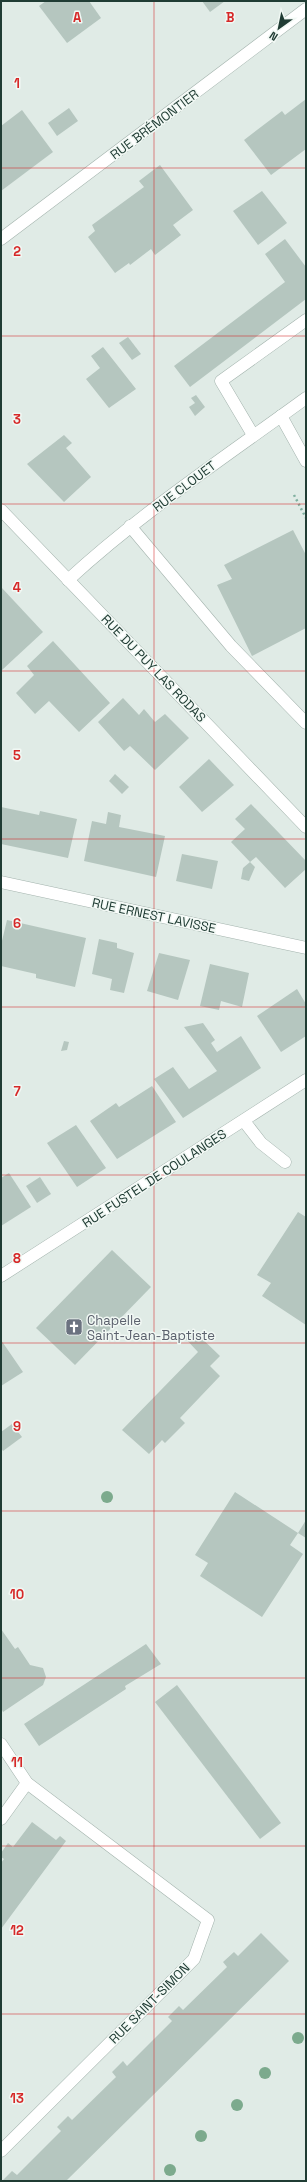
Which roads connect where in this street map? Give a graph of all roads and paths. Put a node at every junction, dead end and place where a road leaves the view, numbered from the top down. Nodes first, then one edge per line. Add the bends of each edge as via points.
1 (306, 9) edge
2 (1, 239) edge
3 (306, 320) edge
4 (306, 398) edge
5 (280, 416) junction
6 (253, 435) junction
7 (306, 461) edge
8 (294, 496) dead end
9 (1, 510) edge
10 (306, 518) edge
11 (130, 526) junction
12 (68, 580) junction
13 (306, 723) edge
14 (306, 827) edge
15 (1, 882) edge
16 (306, 948) edge
17 (306, 1080) edge
18 (244, 1121) junction
19 (285, 1162) dead end
20 (1, 1276) edge
21 (1, 1744) edge
22 (27, 1783) junction
23 (1, 1819) edge
24 (1, 2151) edge

1 - 2 street, RUE BRÉMONTIER
3 - 6 street via 220,382
4 - 5 street, RUE CLOUET
5 - 6 street, RUE CLOUET
5 - 7 street
6 - 11 street, RUE CLOUET
8 - 10 path
9 - 12 street, RUE DU PUY LAS RODAS
11 - 12 street, RUE CLOUET
11 - 13 street via 231,646
12 - 14 street, RUE DU PUY LAS RODAS
15 - 16 street, RUE ERNEST LAVISSE
17 - 18 street, RUE FUSTEL DE COULANGES
18 - 19 street via 261,1142
18 - 20 street, RUE FUSTEL DE COULANGES
21 - 22 street, RUE SAINT-SIMON
22 - 23 street
22 - 24 street, RUE SAINT-SIMON via 208,1920 194,1959

